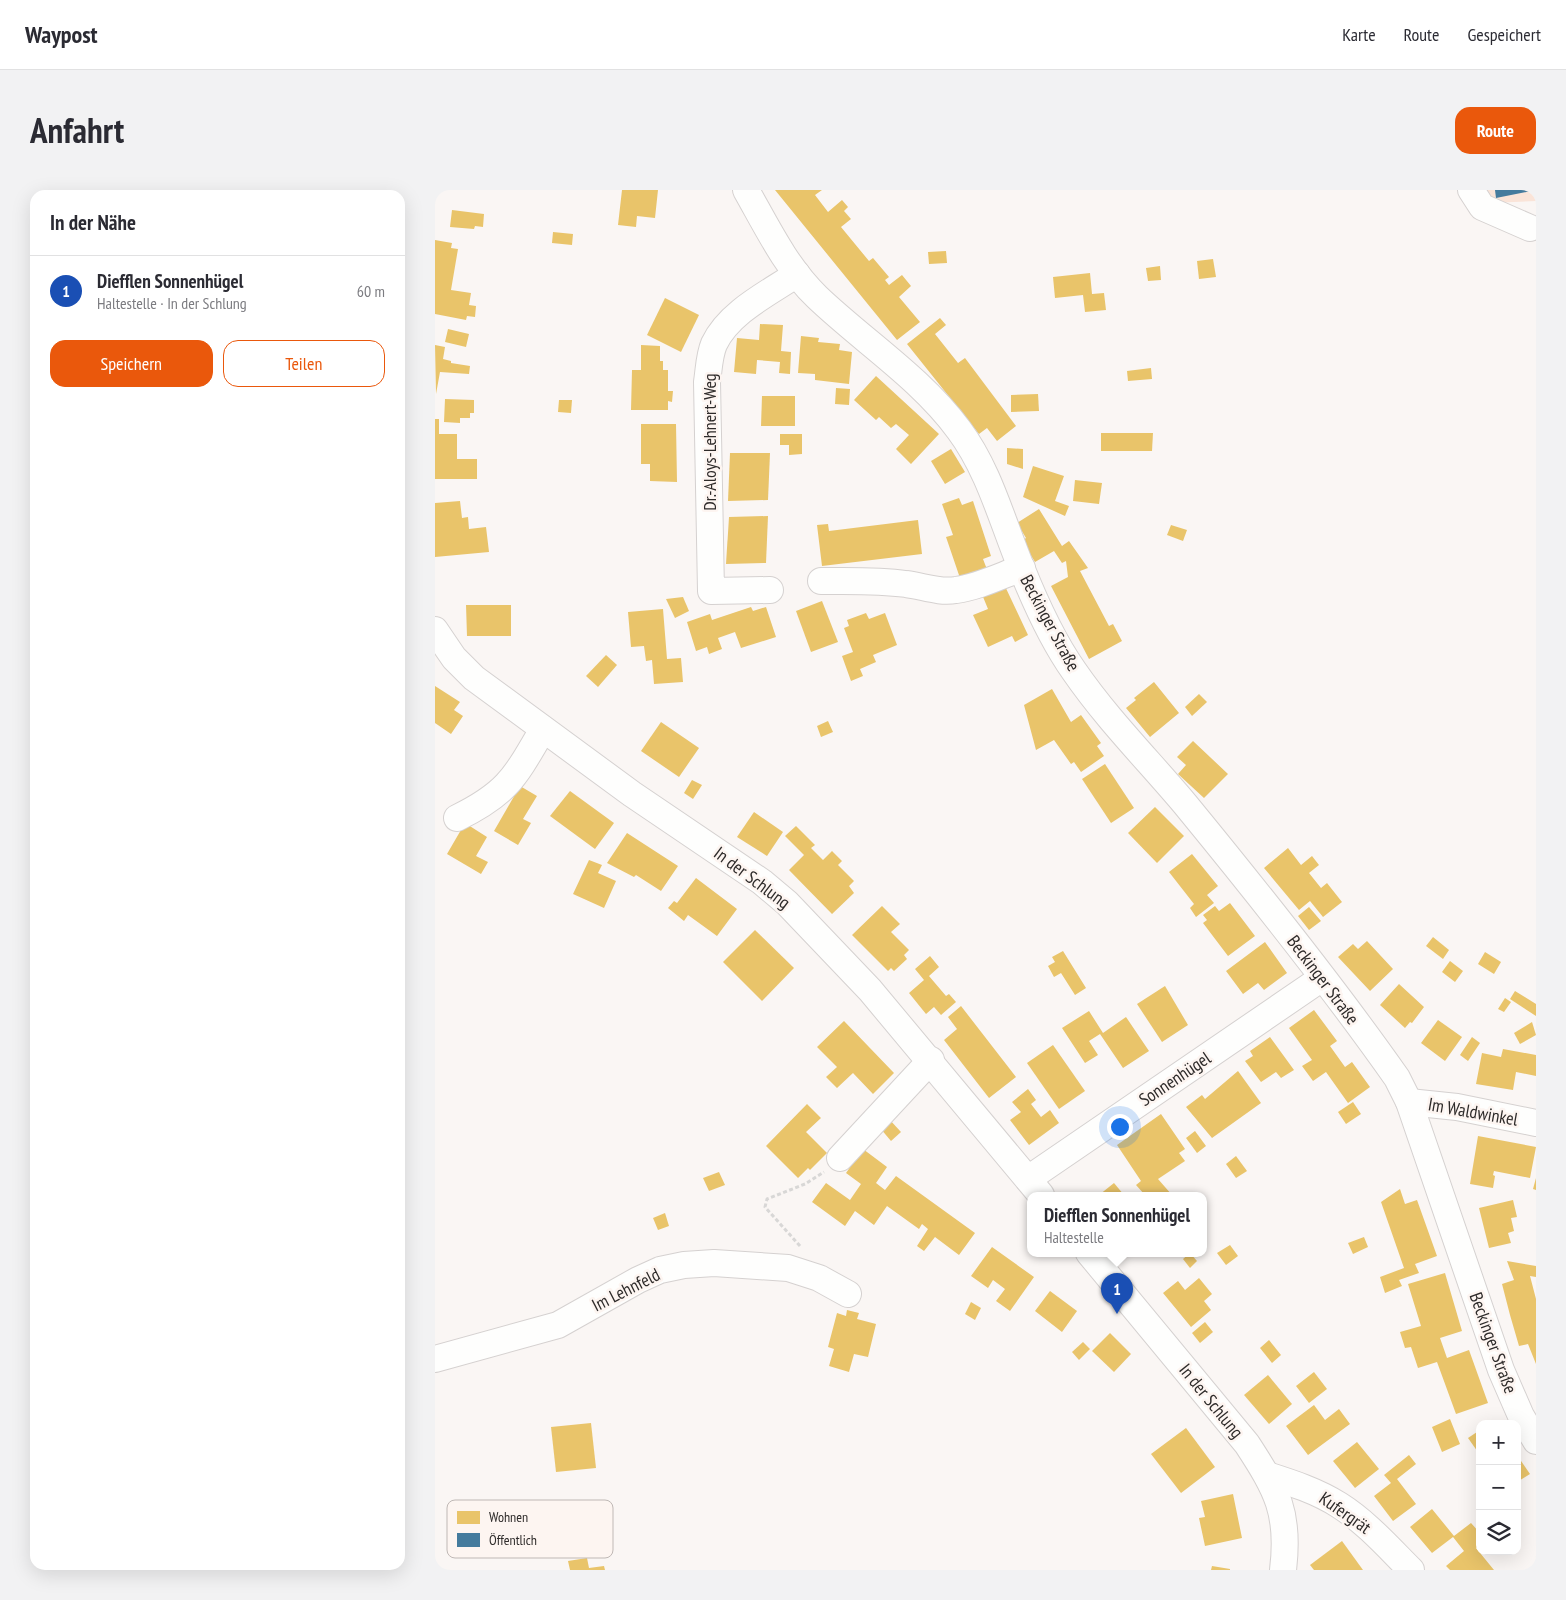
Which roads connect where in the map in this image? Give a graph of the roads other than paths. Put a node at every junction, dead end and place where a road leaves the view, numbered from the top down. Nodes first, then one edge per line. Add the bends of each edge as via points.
1 (746, 190) edge
2 (1471, 190) edge
3 (1530, 228) dead end
4 (797, 274) junction
5 (1021, 568) junction
6 (821, 581) dead end
7 (770, 590) dead end
8 (435, 630) edge
9 (543, 730) junction
10 (457, 818) dead end
11 (1322, 978) junction
12 (931, 1060) junction
13 (1409, 1102) junction
14 (1536, 1123) edge
15 (840, 1158) road end
16 (1034, 1187) edge
17 (1092, 1257) edge
18 (848, 1294) dead end
19 (435, 1359) edge
20 (1536, 1441) edge
21 (1267, 1475) junction
22 (1283, 1570) edge
23 (1411, 1570) edge

1 - 4 street, Beckinger Straße
2 - 3 street via 1482,207
4 - 5 street, Beckinger Straße via 815,295 935,402 959,429 977,457
4 - 7 street, Dr.-Aloys-Lehnert-Weg via 727,326 715,343 707,382 711,590
5 - 6 street, Beckinger Straße via 955,591 886,582
5 - 11 street, Beckinger Straße via 1052,635 1073,670 1108,717 1255,890
8 - 9 street, In der Schlung via 474,678
9 - 10 street via 511,782 483,806
9 - 12 street, In der Schlung via 763,882 871,990
11 - 13 street, Beckinger Straße via 1397,1078
11 - 16 street, Sonnenhügel
12 - 15 street
12 - 16 street, In der Schlung
13 - 14 street, Im Waldwinkel via 1457,1107
13 - 20 street, Beckinger Straße via 1501,1370
17 - 21 street, In der Schlung via 1247,1444
18 - 19 street, Im Lehnfeld via 819,1278 788,1268 714,1262 684,1265 660,1270 637,1280 558,1325
21 - 22 street, In der Schlung via 1280,1502 1285,1528
21 - 23 street, Kufergrät via 1320,1494 1340,1505

